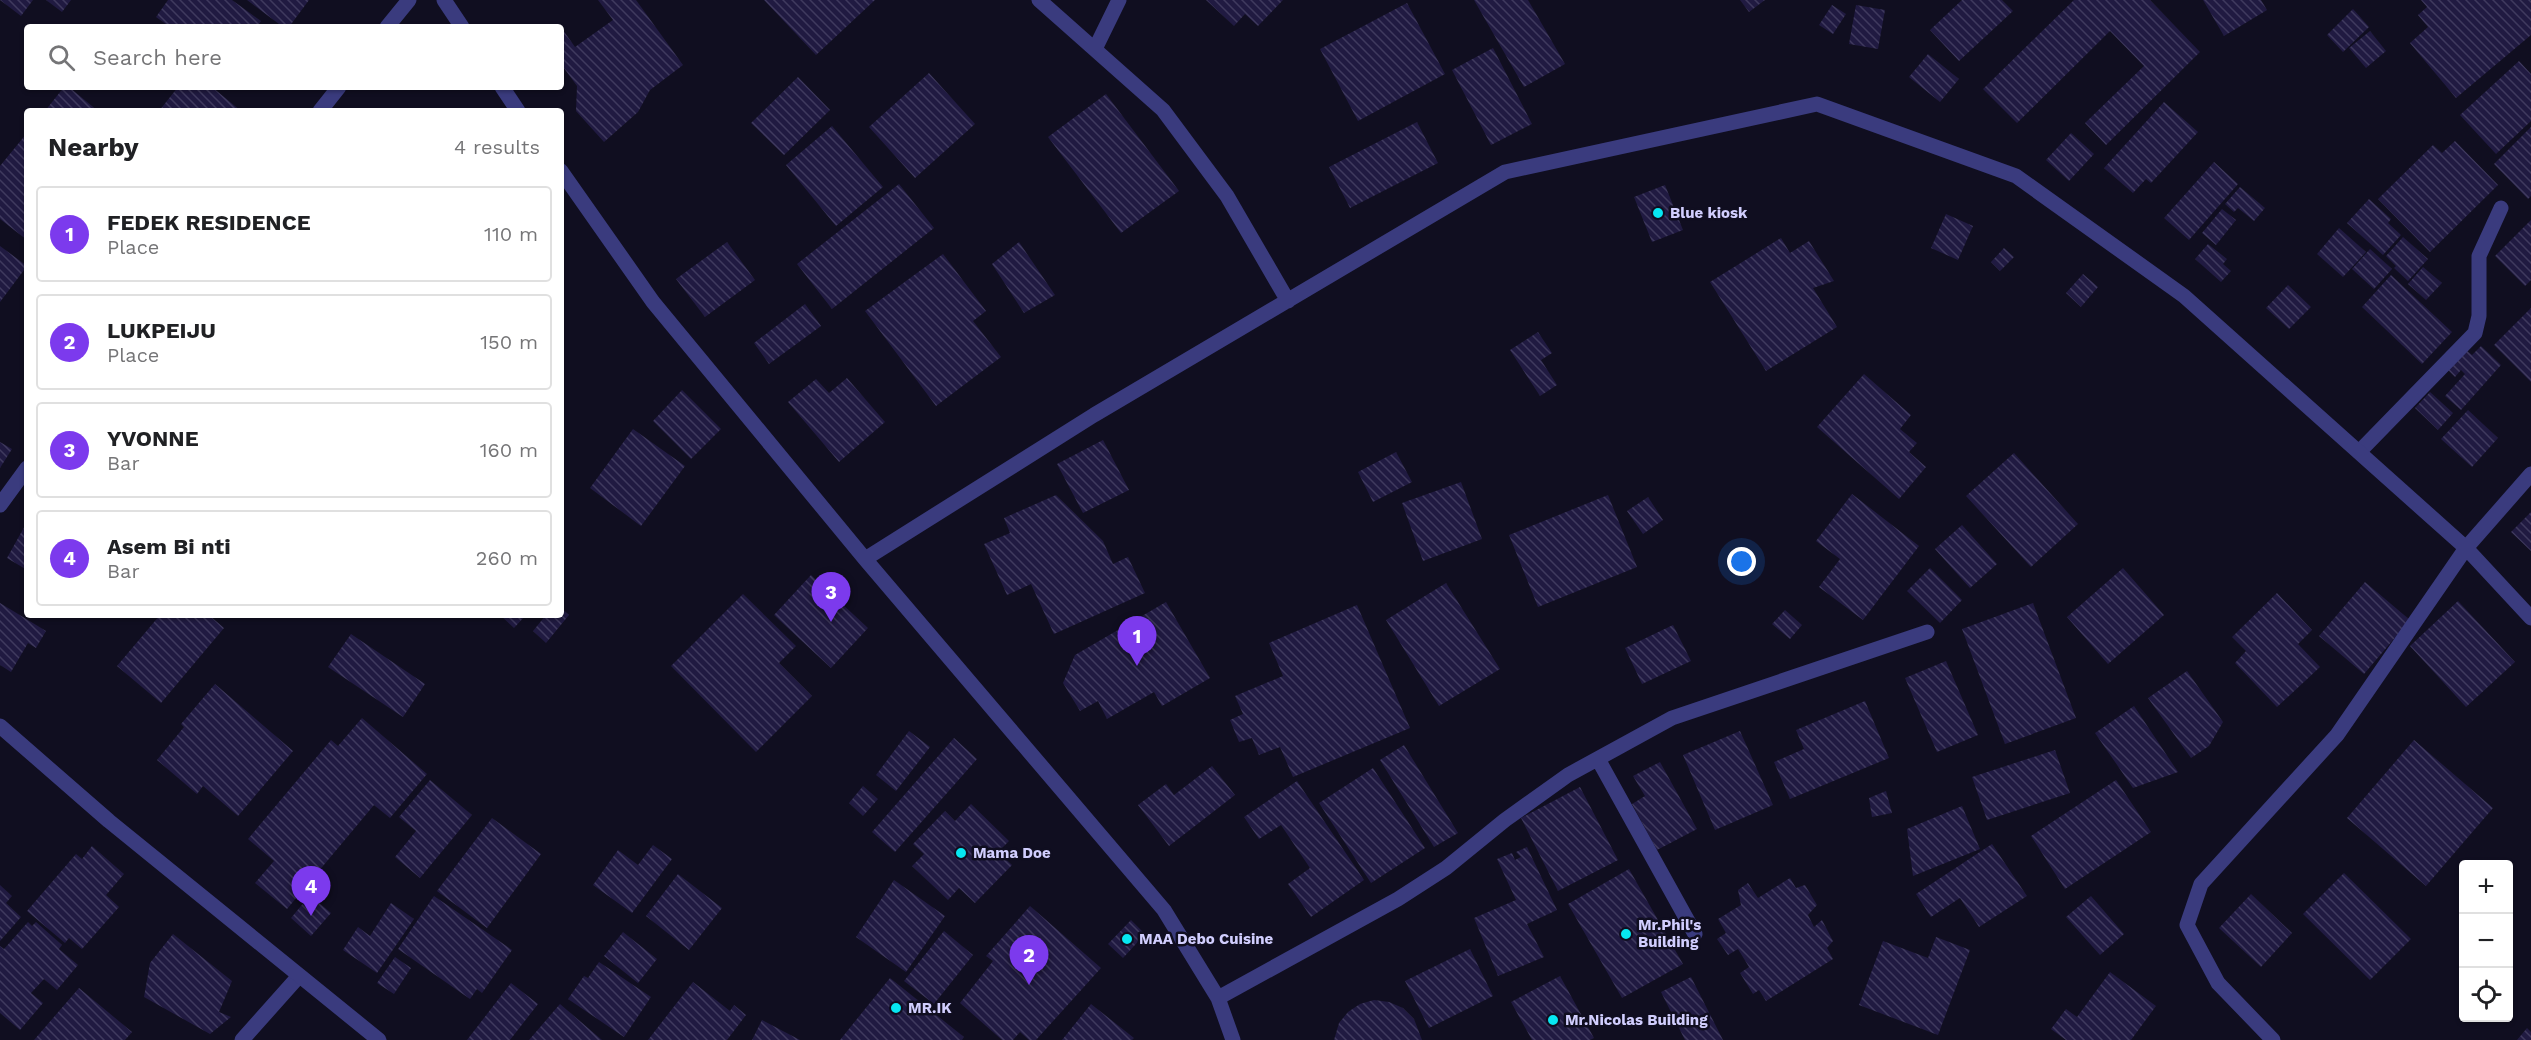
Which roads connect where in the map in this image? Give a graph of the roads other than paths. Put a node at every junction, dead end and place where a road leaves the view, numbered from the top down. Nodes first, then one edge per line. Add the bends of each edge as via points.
1 (409, 0) edge
2 (444, 0) edge
3 (1039, 0) edge
4 (1119, 0) edge
5 (389, 24) edge
6 (460, 24) edge
7 (1095, 49) junction
8 (337, 90) edge
9 (504, 90) edge
10 (322, 108) edge
11 (516, 108) edge
12 (564, 175) edge
13 (2500, 208) dead end
14 (1288, 301) junction
15 (2359, 452) junction
16 (24, 472) edge
17 (2531, 474) edge
18 (0, 505) edge
19 (2466, 548) junction
20 (865, 559) junction
21 (2531, 618) edge
22 (1927, 632) dead end
23 (0, 726) edge
24 (1598, 759) junction
25 (1695, 934) dead end
26 (299, 976) junction
27 (1218, 998) junction
28 (242, 1040) edge
29 (379, 1040) edge
30 (1233, 1040) edge
31 (2272, 1040) edge

1 - 5 street
2 - 6 street
3 - 7 street
4 - 7 street
7 - 14 street via 1163,110 1227,196
8 - 10 street
9 - 11 street
12 - 20 street via 653,302
13 - 15 street via 2479,255 2479,316 2475,333
14 - 15 street via 1505,172 1817,104 2016,176 2184,296
14 - 20 street via 1094,415
15 - 19 street
16 - 18 street
17 - 19 street
19 - 21 street
19 - 31 street via 2337,735 2201,884 2187,925 2218,983
20 - 27 street via 1164,910
22 - 24 street via 1672,718
23 - 26 street
24 - 25 street
24 - 27 street via 1568,775 1417,887
26 - 28 street
26 - 29 street
27 - 30 street

